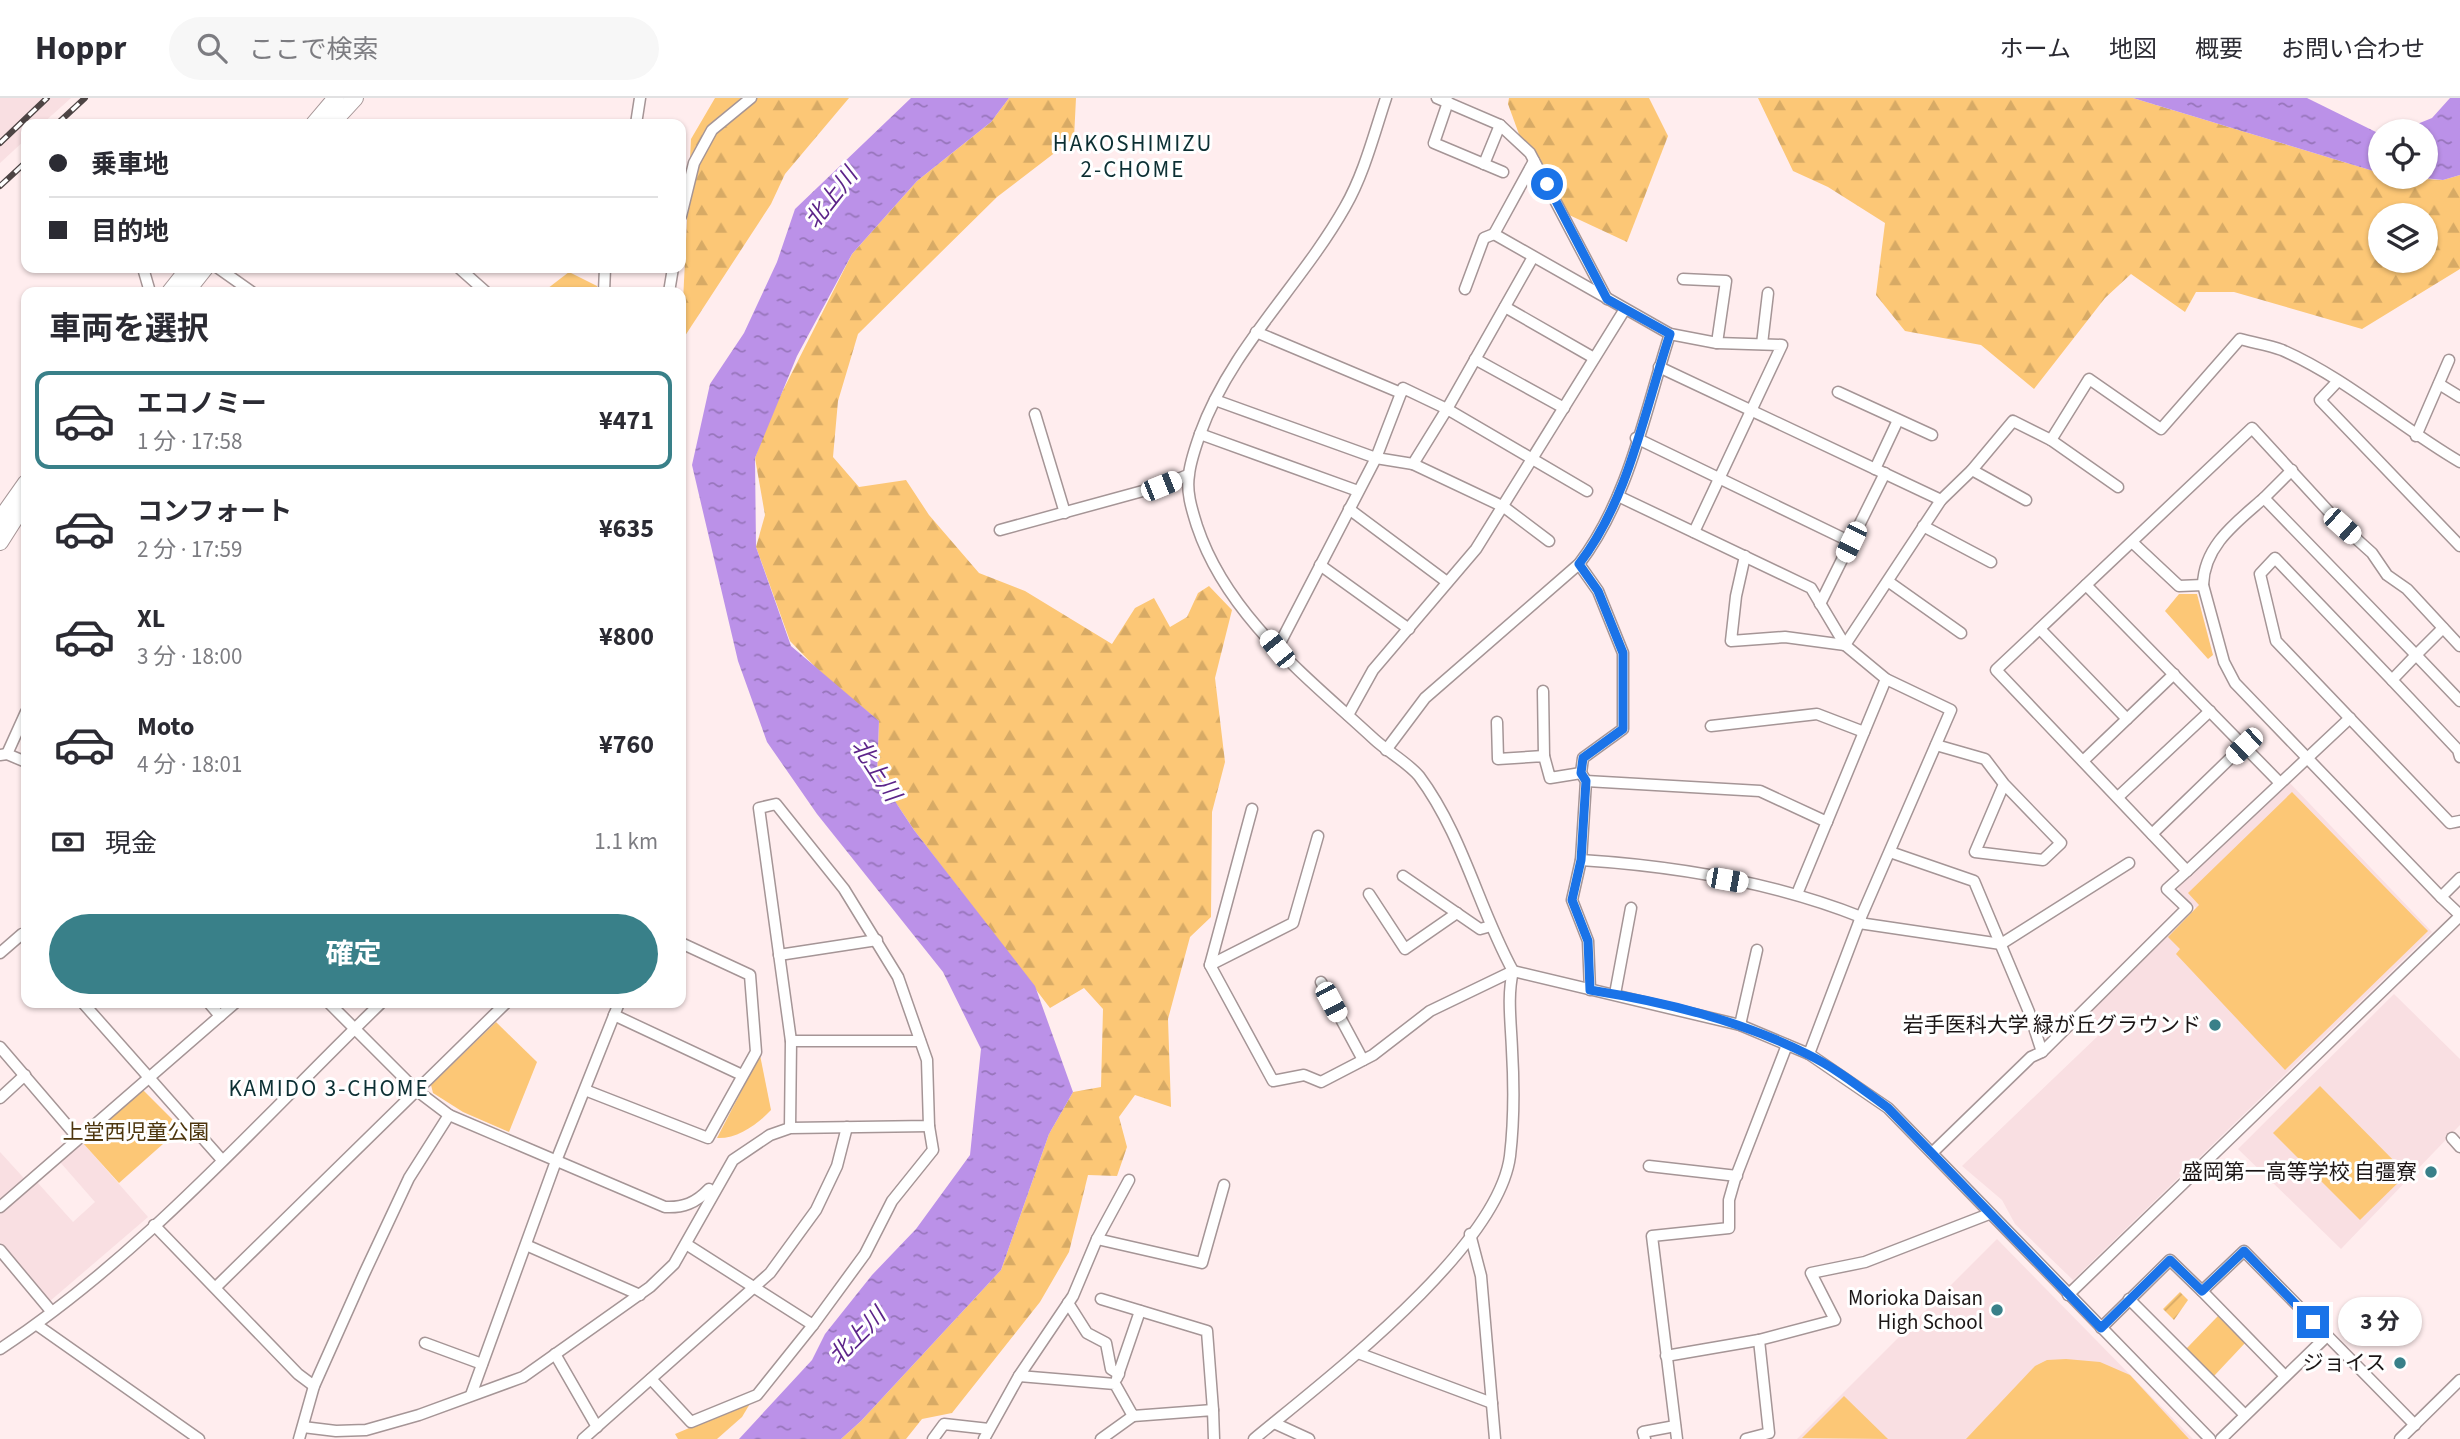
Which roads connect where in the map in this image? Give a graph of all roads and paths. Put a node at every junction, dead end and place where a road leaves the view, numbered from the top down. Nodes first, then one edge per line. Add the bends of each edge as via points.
1 (337, 98) edge
2 (355, 98) edge
3 (751, 98) edge
4 (1386, 98) edge
5 (638, 99) edge
6 (1443, 100) edge
7 (318, 119) edge
8 (336, 119) edge
9 (636, 119) edge
10 (1500, 125) junction
11 (1534, 161) junction
12 (1483, 164) junction
13 (1503, 172) dead end
14 (686, 196) edge
15 (1494, 234) junction
16 (1533, 257) junction
17 (185, 273) edge
18 (201, 273) edge
19 (225, 273) edge
20 (465, 273) edge
21 (1683, 279) dead end
22 (174, 287) edge
23 (190, 287) edge
24 (245, 287) edge
25 (480, 287) edge
26 (1465, 289) dead end
27 (1768, 293) dead end
28 (1607, 299) junction
29 (1505, 307) junction
30 (1625, 309) junction
31 (1256, 332) junction
32 (1670, 334) junction
33 (1717, 343) junction
34 (1762, 344) junction
35 (1594, 358) junction
36 (1475, 359) junction
37 (2449, 360) dead end
38 (1659, 367) junction
39 (2337, 382) junction
40 (2439, 384) junction
41 (1838, 392) dead end
42 (1401, 393) junction
43 (2460, 397) edge
44 (1215, 400) junction
45 (1447, 408) junction
46 (1564, 408) junction
47 (1752, 411) junction
48 (1035, 414) dead end
49 (1898, 420) junction
50 (1200, 434) junction
51 (1932, 435) dead end
52 (2416, 436) junction
53 (1636, 438) junction
54 (2050, 440) junction
55 (1376, 458) junction
56 (1532, 460) junction
57 (2460, 462) edge
58 (1413, 464) junction
59 (1972, 470) junction
60 (2292, 470) junction
61 (1880, 471) junction
62 (1188, 475) junction
63 (1720, 478) junction
64 (2118, 487) dead end
65 (21, 490) edge
66 (1359, 491) junction
67 (1587, 491) dead end
68 (1618, 496) junction
69 (2264, 498) junction
70 (1941, 500) junction
71 (2026, 500) dead end
72 (1504, 507) junction
73 (21, 509) edge
74 (1349, 509) junction
75 (1065, 513) junction
76 (0, 520) edge
77 (1923, 526) junction
78 (1000, 530) dead end
79 (1694, 532) junction
80 (0, 541) edge
81 (1549, 541) dead end
82 (1851, 542) junction
83 (2132, 542) junction
84 (2460, 547) edge
85 (1745, 556) junction
86 (1991, 562) dead end
87 (1579, 564) junction
88 (1320, 565) junction
89 (1447, 582) junction
90 (1889, 582) junction
91 (2086, 585) junction
92 (2203, 585) junction
93 (1820, 604) junction
94 (1409, 628) junction
95 (2040, 628) junction
96 (2443, 628) junction
97 (1961, 633) dead end
98 (1845, 645) junction
99 (2460, 646) edge
100 (1277, 649) junction
101 (2416, 655) junction
102 (2174, 674) junction
103 (1886, 678) junction
104 (2392, 680) junction
105 (1543, 691) dead end
106 (2460, 701) edge
107 (2210, 711) junction
108 (1348, 715) junction
109 (2350, 718) junction
110 (2127, 719) junction
111 (21, 722) edge
112 (1497, 722) dead end
113 (1711, 726) dead end
114 (1864, 732) junction
115 (1936, 745) junction
116 (2244, 746) junction
117 (1386, 750) junction
118 (4, 754) edge
119 (1544, 756) junction
120 (2460, 757) edge
121 (2306, 759) junction
122 (21, 760) edge
123 (2083, 761) junction
124 (1584, 777) junction
125 (2280, 783) junction
126 (2004, 784) junction
127 (2118, 797) junction
128 (1252, 809) dead end
129 (2460, 821) edge
130 (1827, 822) junction
131 (2152, 834) junction
132 (1318, 836) dead end
133 (1890, 852) junction
134 (1581, 860) junction
135 (2129, 863) dead end
136 (2187, 871) junction
137 (1403, 876) dead end
138 (2460, 878) edge
139 (1369, 894) dead end
140 (1797, 894) junction
141 (2441, 897) junction
142 (1631, 908) dead end
143 (1457, 913) junction
144 (2460, 916) edge
145 (1860, 920) junction
146 (1490, 926) junction
147 (21, 937) edge
148 (877, 940) junction
149 (2001, 944) junction
150 (686, 945) edge
151 (1757, 950) dead end
152 (0, 953) edge
153 (779, 955) junction
154 (1210, 965) junction
155 (1513, 971) junction
156 (1321, 982) dead end
157 (1590, 990) junction
158 (1615, 994) junction
159 (87, 1008) edge
160 (213, 1008) edge
161 (229, 1008) edge
162 (334, 1008) edge
163 (376, 1008) edge
164 (501, 1008) edge
165 (617, 1008) edge
166 (614, 1015) junction
167 (220, 1016) junction
168 (1740, 1025) junction
169 (354, 1028) junction
170 (791, 1041) junction
171 (920, 1041) junction
172 (1787, 1045) junction
173 (0, 1046) edge
174 (2042, 1052) junction
175 (1809, 1054) junction
176 (1363, 1060) junction
177 (24, 1075) junction
178 (742, 1076) junction
179 (150, 1079) junction
180 (416, 1090) junction
181 (585, 1090) junction
182 (0, 1098) edge
183 (449, 1115) junction
184 (929, 1126) junction
185 (847, 1127) junction
186 (790, 1128) junction
187 (78, 1139) junction
188 (1932, 1153) junction
189 (222, 1160) junction
190 (556, 1161) junction
191 (1649, 1166) dead end
192 (723, 1175) junction
193 (1737, 1176) junction
194 (1129, 1180) dead end
195 (1224, 1185) dead end
196 (0, 1207) edge
197 (1989, 1214) junction
198 (154, 1225) junction
199 (1470, 1234) junction
200 (1097, 1239) junction
201 (686, 1244) junction
202 (526, 1245) junction
203 (0, 1250) edge
204 (216, 1287) junction
205 (753, 1287) junction
206 (2202, 1291) junction
207 (640, 1295) junction
208 (2068, 1295) junction
209 (1101, 1299) dead end
210 (2129, 1299) junction
211 (1068, 1303) junction
212 (51, 1311) junction
213 (1140, 1311) junction
214 (37, 1325) junction
215 (813, 1325) junction
216 (2101, 1328) junction
217 (2327, 1336) junction
218 (1759, 1340) junction
219 (425, 1343) dead end
220 (0, 1349) edge
221 (1358, 1353) junction
222 (555, 1354) junction
223 (1666, 1356) junction
224 (482, 1364) junction
225 (1019, 1376) junction
226 (2285, 1376) junction
227 (1117, 1379) junction
228 (651, 1380) junction
229 (2460, 1380) edge
230 (314, 1386) junction
231 (471, 1395) junction
232 (1492, 1403) junction
233 (1213, 1410) junction
234 (2245, 1415) junction
235 (1133, 1416) junction
236 (1274, 1423) junction
237 (2415, 1425) junction
238 (1675, 1426) junction
239 (303, 1427) junction
240 (597, 1427) junction
241 (986, 1434) edge
242 (199, 1439) edge
243 (299, 1439) edge
244 (583, 1439) edge
245 (933, 1439) edge
246 (1101, 1439) edge
247 (1214, 1439) edge
248 (1254, 1439) edge
249 (1309, 1439) edge
250 (1495, 1439) edge
251 (1645, 1439) edge
252 (1677, 1439) edge
253 (1746, 1439) edge
254 (2210, 1439) edge
255 (2221, 1439) edge
256 (2400, 1439) edge

1 - 7 highway
2 - 8 highway
3 - 14 street via 712,130 694,163
4 - 31 street via 1346,206
5 - 9 street
6 - 10 street
6 - 12 street via 1434,143
10 - 11 street
10 - 12 street
11 - 15 street
11 - 28 street
12 - 13 street
15 - 16 street
15 - 26 street via 1484,238
16 - 28 street
16 - 29 street
17 - 22 highway
18 - 23 highway
19 - 24 street
20 - 25 street
21 - 33 street via 1726,281
27 - 34 street
28 - 30 street
29 - 35 street
29 - 36 street
30 - 32 street
30 - 35 street
31 - 42 street
31 - 44 street
32 - 33 street
32 - 38 street
33 - 34 street
34 - 47 street via 1782,345
35 - 46 street
36 - 45 street
36 - 46 street
37 - 40 street
38 - 47 street
38 - 53 street
39 - 52 street
39 - 54 street via 2280,349 2240,339 2161,429 2089,379
39 - 84 street via 2320,400
40 - 43 street
40 - 52 street
41 - 49 street
42 - 45 street via 1403,388
42 - 55 street
44 - 50 street
44 - 55 street
45 - 56 street
45 - 58 street
46 - 56 street
47 - 61 street
47 - 63 street
48 - 75 street
49 - 51 street
49 - 61 street
50 - 62 street
50 - 66 street
52 - 57 street
53 - 63 street
53 - 68 street
54 - 59 street via 2013,421
54 - 64 street
55 - 58 street
55 - 66 street
56 - 67 street
56 - 72 street
58 - 72 street
59 - 70 street
59 - 71 street
60 - 69 street
60 - 83 street via 2252,428
60 - 96 street via 2372,553 2387,575 2407,589
61 - 70 street
61 - 82 street
62 - 75 street
62 - 100 street via 1190,504 1219,578
63 - 79 street
63 - 82 street
65 - 76 highway
66 - 74 street
68 - 79 street
68 - 87 street via 1600,537
69 - 92 street via 2211,552
69 - 101 street
70 - 77 street
72 - 81 street
72 - 89 street
73 - 80 highway
74 - 88 street
74 - 89 street
75 - 78 street
77 - 86 street
77 - 90 street
79 - 85 street
82 - 93 street
83 - 91 street
83 - 92 street via 2179,586
85 - 93 street via 1811,588
85 - 98 street via 1731,641 1785,637
87 - 117 street via 1425,698
87 - 124 street via 1598,591 1623,653 1623,729 1583,758
88 - 94 street
88 - 100 street
89 - 94 street
90 - 97 street
90 - 98 street
91 - 95 street
91 - 102 street
92 - 121 street via 2224,662 2235,683
93 - 98 street
94 - 108 street via 1373,670
95 - 110 street
95 - 123 street via 1996,670
96 - 99 street
96 - 101 street
98 - 103 street
100 - 108 street
101 - 104 street
101 - 106 street
102 - 107 street
102 - 110 street
103 - 114 street
103 - 115 street via 1951,710
104 - 109 street via 2275,558 2260,575 2276,641
104 - 120 street
105 - 119 street
107 - 116 street
107 - 127 street
108 - 117 street
109 - 121 street
109 - 129 street via 2450,823
110 - 123 street
111 - 118 street
112 - 119 street via 1498,759
113 - 114 street via 1817,714
114 - 130 street
115 - 126 street via 1985,759
115 - 133 street
116 - 125 street
116 - 131 street
117 - 146 street via 1417,774 1443,812 1463,851
118 - 122 street
119 - 124 street via 1550,778
121 - 125 street
121 - 141 street
123 - 127 street
124 - 130 street via 1760,791
124 - 134 street
125 - 136 street
126 - 126 street via 2061,843 2043,860 1975,852
127 - 131 street
128 - 154 street
130 - 140 street
131 - 136 street
132 - 154 street via 1293,923
133 - 145 street
133 - 149 street via 1974,881
134 - 140 street via 1633,863
134 - 157 street via 1572,900 1588,941
135 - 149 street
136 - 174 street via 2167,889 2187,908
137 - 143 street
138 - 141 street
139 - 143 street via 1405,949
140 - 145 street
141 - 144 street
142 - 158 street
143 - 146 street via 1480,929
144 - 208 street
145 - 149 street
145 - 175 street
146 - 155 street
147 - 152 street
148 - 153 street
148 - 153 street via 844,889 776,804 759,808
148 - 171 street via 898,977
149 - 174 street
150 - 178 street via 750,975 756,1052
151 - 168 street
153 - 170 street
154 - 176 street via 1273,1081 1304,1075 1321,1082
155 - 157 street
155 - 176 street via 1430,1011
155 - 199 street via 1509,988 1510,1157 1492,1205
156 - 176 street
157 - 158 street
158 - 168 street
159 - 179 street
160 - 167 street
161 - 167 street
162 - 169 street
163 - 169 street
164 - 180 street
165 - 166 street
166 - 178 street
166 - 181 street
167 - 179 street
168 - 172 street
169 - 180 street
169 - 189 street
170 - 171 street
170 - 186 street
171 - 184 street via 927,1060
172 - 175 street
172 - 193 street
173 - 177 street
174 - 188 street via 2031,1057
175 - 188 street via 1888,1108
177 - 182 street
177 - 187 street
178 - 181 street via 708,1138
179 - 187 street
179 - 189 street
180 - 183 street
180 - 204 street
181 - 190 street
183 - 190 street
183 - 230 street via 409,1178
184 - 185 street
184 - 215 street via 933,1150 892,1201 866,1254
185 - 186 street
185 - 205 street via 816,1210 778,1264
186 - 192 street via 744,1150
187 - 196 street
188 - 197 street
189 - 198 street
190 - 192 street via 665,1207 677,1208 700,1199
190 - 202 street
191 - 193 street
192 - 201 street
193 - 223 street via 1729,1200 1729,1228 1652,1236
194 - 200 street
195 - 200 street via 1202,1263
197 - 208 street
197 - 218 street via 1865,1262 1811,1273 1835,1320
198 - 204 street
198 - 212 street
199 - 221 street via 1454,1260
199 - 232 street via 1481,1276
200 - 211 street
201 - 205 street
201 - 207 street via 674,1264
202 - 207 street
202 - 224 street
203 - 212 street
204 - 230 street
205 - 215 street
205 - 228 street
206 - 210 street via 2170,1260
206 - 217 street via 2244,1251
206 - 226 street
207 - 222 street
208 - 216 street
209 - 213 street
210 - 216 street
210 - 234 street
211 - 225 street
211 - 227 street via 1087,1333 1106,1343
212 - 214 street
213 - 227 street
213 - 233 street via 1207,1331
214 - 220 street
214 - 242 street
215 - 228 street via 757,1395 691,1422
216 - 254 street
217 - 226 street
217 - 237 street
218 - 223 street
218 - 253 street via 1769,1433
219 - 224 street
221 - 232 street
221 - 236 street
222 - 231 street via 523,1377
222 - 240 street
223 - 238 street
224 - 231 street
225 - 227 street
225 - 241 street
226 - 234 street
227 - 235 street
228 - 240 street
229 - 237 street
230 - 239 street
231 - 239 street via 366,1430
232 - 250 street
233 - 235 street
233 - 247 street
234 - 255 street
235 - 246 street
236 - 248 street
236 - 249 street
237 - 256 street
238 - 251 street via 1643,1432
238 - 252 street
239 - 243 street
240 - 244 street
241 - 245 street via 944,1424

